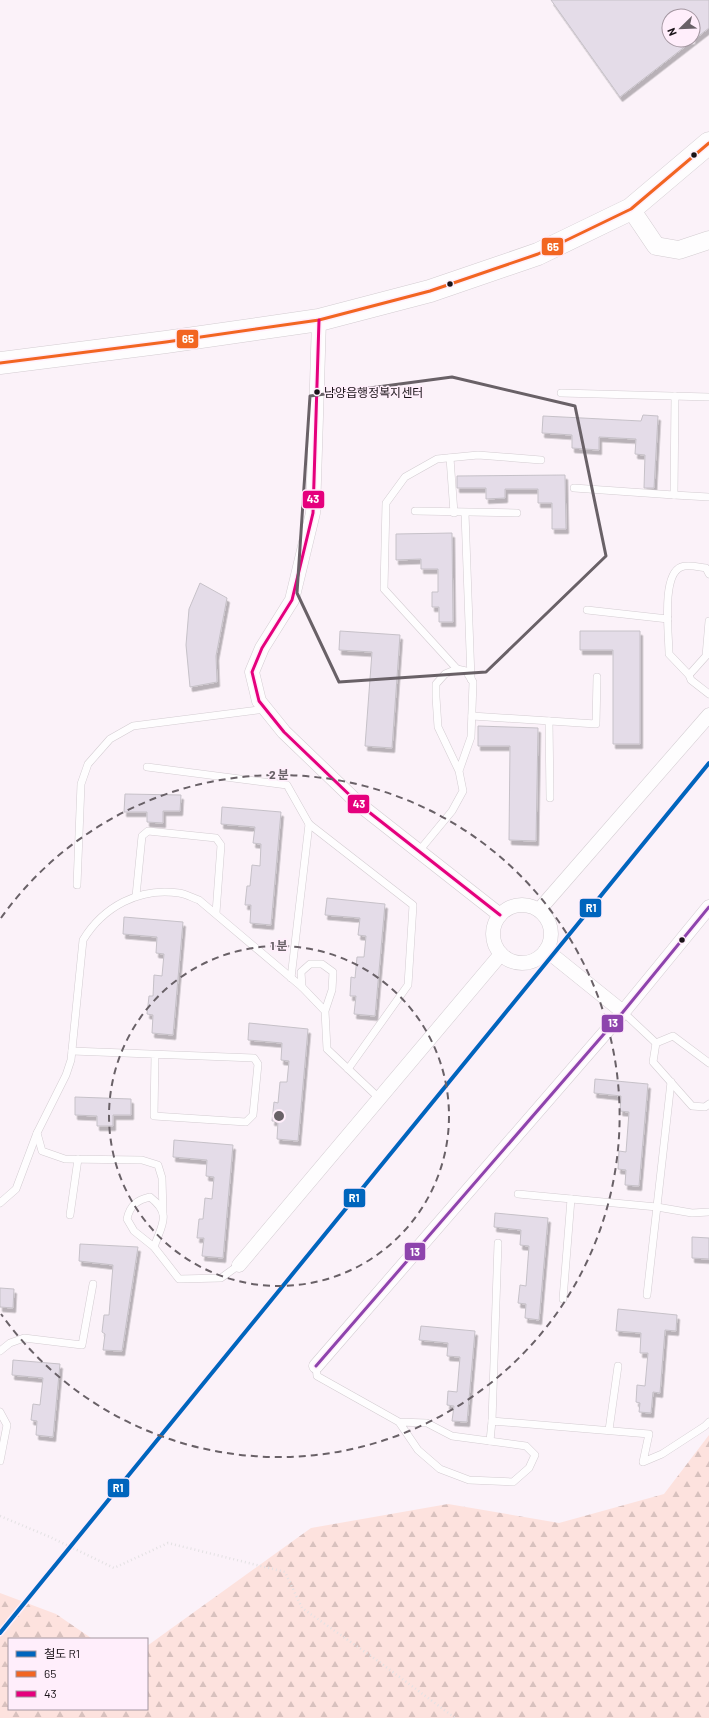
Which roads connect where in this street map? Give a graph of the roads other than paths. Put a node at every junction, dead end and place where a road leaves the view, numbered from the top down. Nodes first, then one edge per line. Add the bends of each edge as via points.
1 (709, 143) edge
2 (631, 210) junction
3 (709, 240) edge
4 (319, 320) junction
5 (0, 363) edge
6 (561, 392) dead end
7 (675, 396) junction
8 (709, 397) edge
9 (450, 458) junction
10 (541, 460) dead end
11 (574, 488) dead end
12 (674, 495) junction
13 (709, 497) edge
14 (415, 511) dead end
15 (454, 513) junction
16 (465, 513) junction
17 (517, 513) dead end
18 (709, 574) edge
19 (587, 610) dead end
20 (668, 619) junction
21 (709, 622) edge
22 (707, 658) edge
23 (457, 669) junction
24 (689, 675) junction
25 (596, 678) dead end
26 (471, 680) junction
27 (709, 694) edge
28 (266, 709) junction
29 (709, 715) edge
30 (472, 716) junction
31 (549, 721) junction
32 (147, 767) dead end
33 (458, 771) junction
34 (550, 798) dead end
35 (309, 824) junction
36 (419, 851) junction
37 (77, 885) dead end
38 (136, 896) junction
39 (709, 907) edge
40 (539, 910) junction
41 (216, 914) junction
42 (500, 915) junction
43 (546, 950) junction
44 (501, 954) junction
45 (291, 978) junction
46 (302, 988) junction
47 (325, 1011) junction
48 (623, 1012) junction
49 (656, 1043) junction
50 (72, 1051) junction
51 (155, 1055) junction
52 (709, 1062) edge
53 (348, 1069) junction
54 (671, 1082) junction
55 (380, 1099) junction
56 (709, 1104) edge
57 (37, 1133) junction
58 (78, 1159) junction
59 (518, 1194) dead end
60 (571, 1199) junction
61 (0, 1203) edge
62 (657, 1207) junction
63 (709, 1212) edge
64 (163, 1213) junction
65 (70, 1215) dead end
66 (498, 1243) dead end
67 (154, 1247) junction
68 (239, 1265) joint
69 (93, 1284) dead end
70 (647, 1295) dead end
71 (563, 1299) dead end
72 (0, 1351) edge
73 (316, 1366) joint
74 (618, 1366) dead end
75 (0, 1412) edge
76 (492, 1421) junction
77 (399, 1422) junction
78 (709, 1422) edge
79 (609, 1430) junction
80 (490, 1441) junction
81 (0, 1461) edge

1 - 2 main road
2 - 3 street via 656,246 679,250
2 - 4 main road via 538,254 491,271 430,291
4 - 5 main road
4 - 28 street via 313,513 292,600 262,648 252,672 259,702
6 - 7 lane
7 - 8 lane
7 - 12 lane
9 - 10 lane via 478,455
9 - 15 lane
9 - 23 lane via 437,459 405,477 386,502 384,589
11 - 12 lane
12 - 13 lane
14 - 15 lane
15 - 16 lane
16 - 17 lane
16 - 26 lane
18 - 20 lane via 706,568 692,566 681,567 673,573 668,587
19 - 20 lane
20 - 24 lane via 669,654
21 - 22 lane
22 - 24 lane
23 - 26 lane via 466,671
23 - 33 lane via 445,674 436,684 436,697 438,727
24 - 27 lane via 691,680
25 - 31 lane via 596,724
26 - 30 lane
28 - 36 street via 284,732 360,805
28 - 37 lane via 134,726 110,740 88,764 81,784
29 - 40 street
30 - 31 lane
30 - 33 lane via 471,737
31 - 34 lane
32 - 35 lane via 287,786
33 - 36 lane via 463,791 452,811
35 - 45 lane
35 - 53 lane via 413,905 408,985
36 - 42 street
38 - 41 lane via 180,893 199,900
38 - 41 lane via 142,836 148,831 216,838 221,846
38 - 50 lane via 108,910 91,926 83,940
39 - 48 street
40 - 42 street via 519,905 505,910
40 - 43 street via 548,920 551,929 551,938
41 - 45 lane
42 - 44 street via 493,932 495,945
43 - 44 street via 542,956 528,963 515,962
43 - 48 street
44 - 55 street
45 - 46 lane
46 - 47 lane
46 - 47 lane via 302,972 310,964 322,964 333,972 332,990
47 - 53 lane via 327,1049
48 - 49 lane
48 - 73 street
49 - 52 lane via 673,1036
49 - 54 lane via 653,1062
50 - 51 lane
50 - 57 lane via 66,1075
51 - 51 lane via 254,1058 258,1064 253,1115 246,1122 154,1116
53 - 55 lane
54 - 56 lane via 692,1106 705,1107
54 - 62 lane
55 - 68 street
57 - 58 lane via 42,1151 64,1159
57 - 61 lane via 16,1189
58 - 64 lane via 142,1160 158,1165 162,1178
58 - 65 lane
59 - 60 lane
60 - 62 lane
60 - 71 lane
62 - 63 lane via 692,1214
62 - 70 lane
64 - 67 lane via 164,1219
64 - 67 lane via 161,1206 150,1197 140,1199 129,1210 127,1219 134,1231
66 - 76 lane
67 - 68 lane via 179,1279 221,1278
69 - 72 lane via 82,1345 24,1338 10,1343
73 - 77 lane via 317,1376
74 - 79 lane
75 - 81 lane via 7,1425
76 - 79 lane
76 - 80 lane
77 - 80 lane via 427,1422 452,1436
77 - 80 lane via 418,1450 440,1469 469,1480 512,1482 529,1468 535,1455 526,1446
78 - 79 lane via 662,1454 644,1462 648,1434

